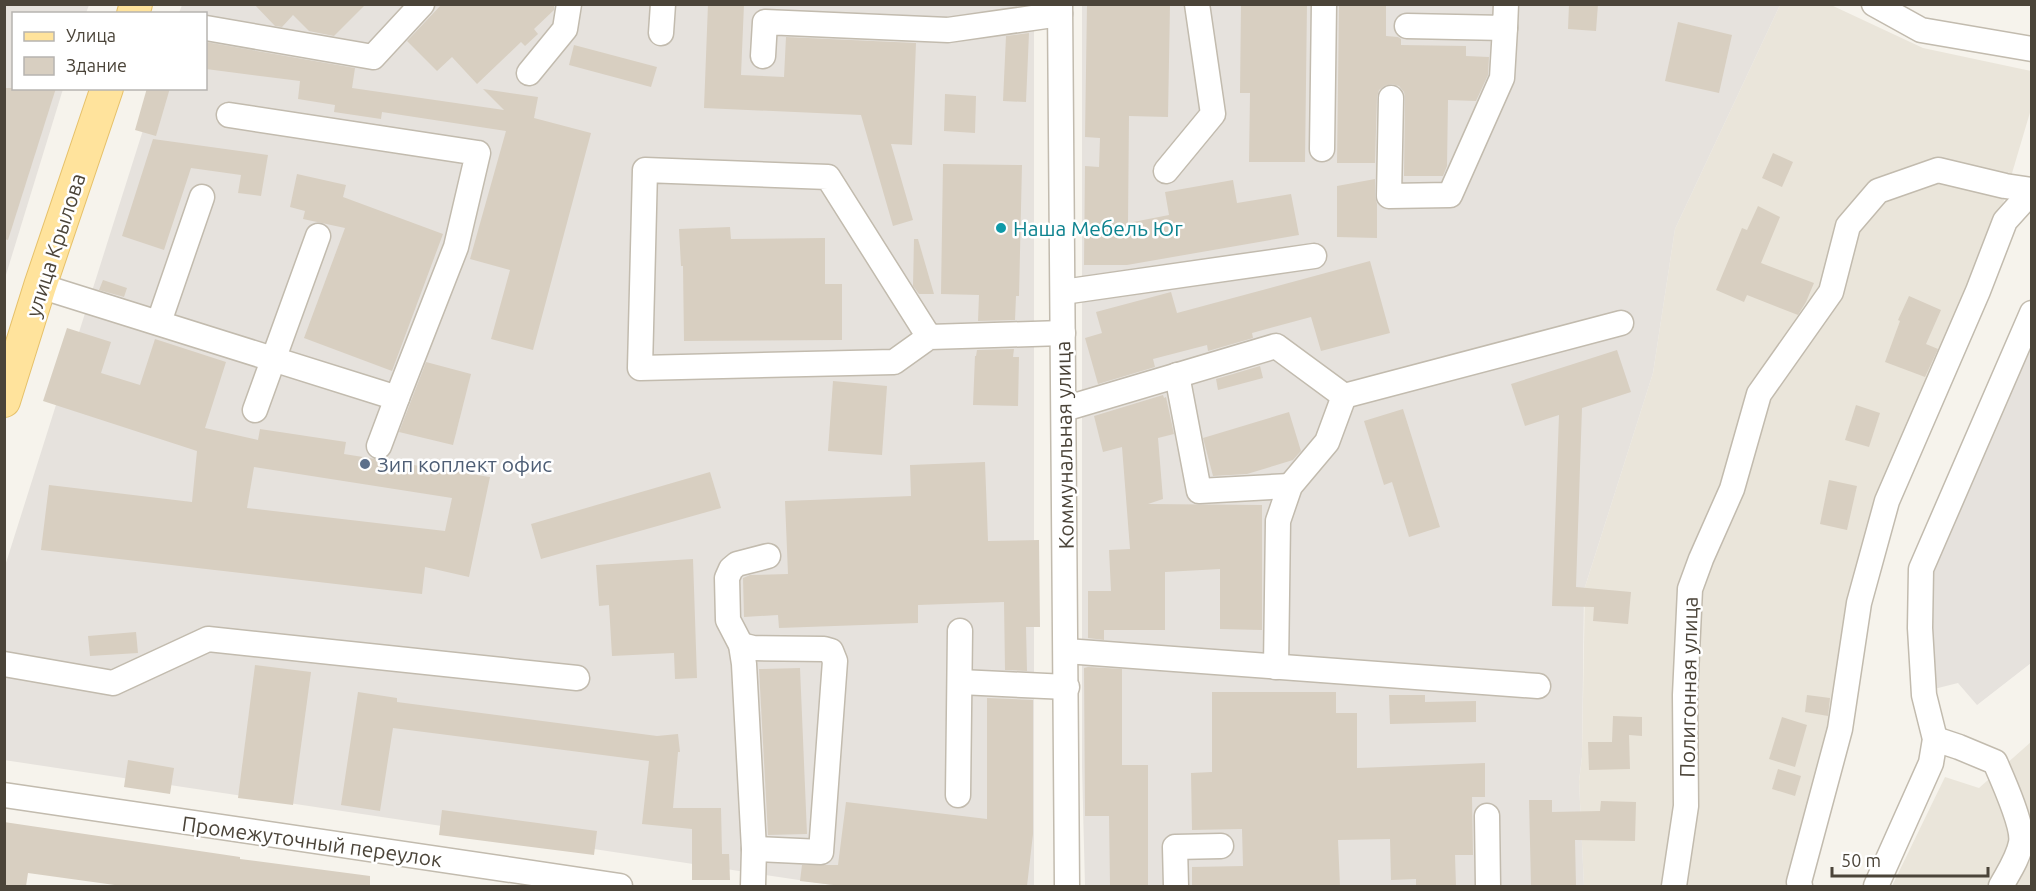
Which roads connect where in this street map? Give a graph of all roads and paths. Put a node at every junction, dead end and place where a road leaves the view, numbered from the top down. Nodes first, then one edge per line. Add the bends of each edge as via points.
1 (422, 4) edge
2 (568, 4) edge
3 (663, 4) edge
4 (1197, 4) edge
5 (1324, 4) edge
6 (1506, 4) edge
7 (1874, 4) edge
8 (1060, 9) edge
9 (1407, 26) dead end
10 (207, 28) edge
11 (1505, 28) junction
12 (661, 33) dead end
13 (2031, 49) edge
14 (763, 56) dead end
15 (529, 73) dead end
16 (106, 90) edge
17 (1391, 98) dead end
18 (229, 116) dead end
19 (1322, 149) dead end
20 (1166, 171) dead end
21 (2031, 190) edge
22 (202, 197) dead end
23 (318, 236) dead end
24 (1314, 256) dead end
25 (40, 286) junction
26 (1063, 292) junction
27 (2031, 314) edge
28 (159, 322) junction
29 (1621, 323) dead end
30 (1063, 333) junction
31 (929, 337) junction
32 (273, 358) junction
33 (1177, 375) junction
34 (1344, 396) junction
35 (397, 398) junction
36 (4, 401) edge
37 (1064, 409) junction
38 (255, 410) dead end
39 (379, 446) dead end
40 (1290, 486) junction
41 (768, 556) dead end
42 (960, 631) dead end
43 (741, 645) junction
44 (1066, 651) junction
45 (4, 664) edge
46 (1275, 667) junction
47 (577, 678) dead end
48 (960, 681) junction
49 (1538, 686) dead end
50 (1067, 687) junction
51 (1935, 739) junction
52 (4, 795) edge
53 (958, 795) dead end
54 (1487, 816) dead end
55 (1221, 846) dead end
56 (754, 849) junction
57 (2024, 868) edge
58 (621, 886) edge
59 (753, 886) edge
60 (1067, 886) edge
61 (1176, 886) edge
62 (1488, 886) edge
63 (1674, 886) edge
64 (1800, 886) edge
65 (1876, 886) edge
66 (2001, 886) edge

1 - 10 street via 373,57
2 - 15 street via 565,28
3 - 12 street
4 - 20 street via 1213,114
5 - 19 street
6 - 11 street
7 - 13 street via 1921,30
8 - 14 street via 948,30 765,22
8 - 26 street, Коммунальная улица
9 - 11 street
11 - 17 street via 1502,78 1450,195 1389,196
16 - 25 main road, улица Крылова
18 - 35 street via 478,153 456,247
21 - 63 street, Полигонная улица via 1938,170 1878,191 1848,226 1831,292 1759,394 1732,489 1689,589 1686,806
21 - 64 street via 2005,222 1887,501 1859,603 1840,729
22 - 28 street
23 - 32 street
24 - 26 street
25 - 28 street
25 - 36 main road, улица Крылова
26 - 30 street, Коммунальная улица
27 - 51 street via 1921,569 1924,695
28 - 32 street
29 - 34 street
30 - 31 street
30 - 37 street, Коммунальная улица
31 - 31 street via 828,177 645,170 640,368 894,362
32 - 35 street
32 - 38 street
33 - 34 street via 1276,346
33 - 37 street
33 - 40 street via 1199,491
34 - 40 street via 1327,442
35 - 39 street
37 - 44 street, Коммунальная улица
40 - 46 street via 1278,521
41 - 43 street via 738,564 727,578 728,620
42 - 48 street
43 - 56 street
43 - 56 street via 824,649 831,651 835,661 821,852
44 - 46 street
44 - 50 street, Коммунальная улица
45 - 47 street via 113,683 208,639
46 - 49 street
48 - 50 street
48 - 53 street
50 - 60 street, Коммунальная улица
51 - 57 street via 1995,762 2011,798
51 - 65 street via 1931,763
52 - 58 street, Промежуточный переулок
54 - 62 street
55 - 61 street via 1175,847
56 - 59 street
57 - 66 street

